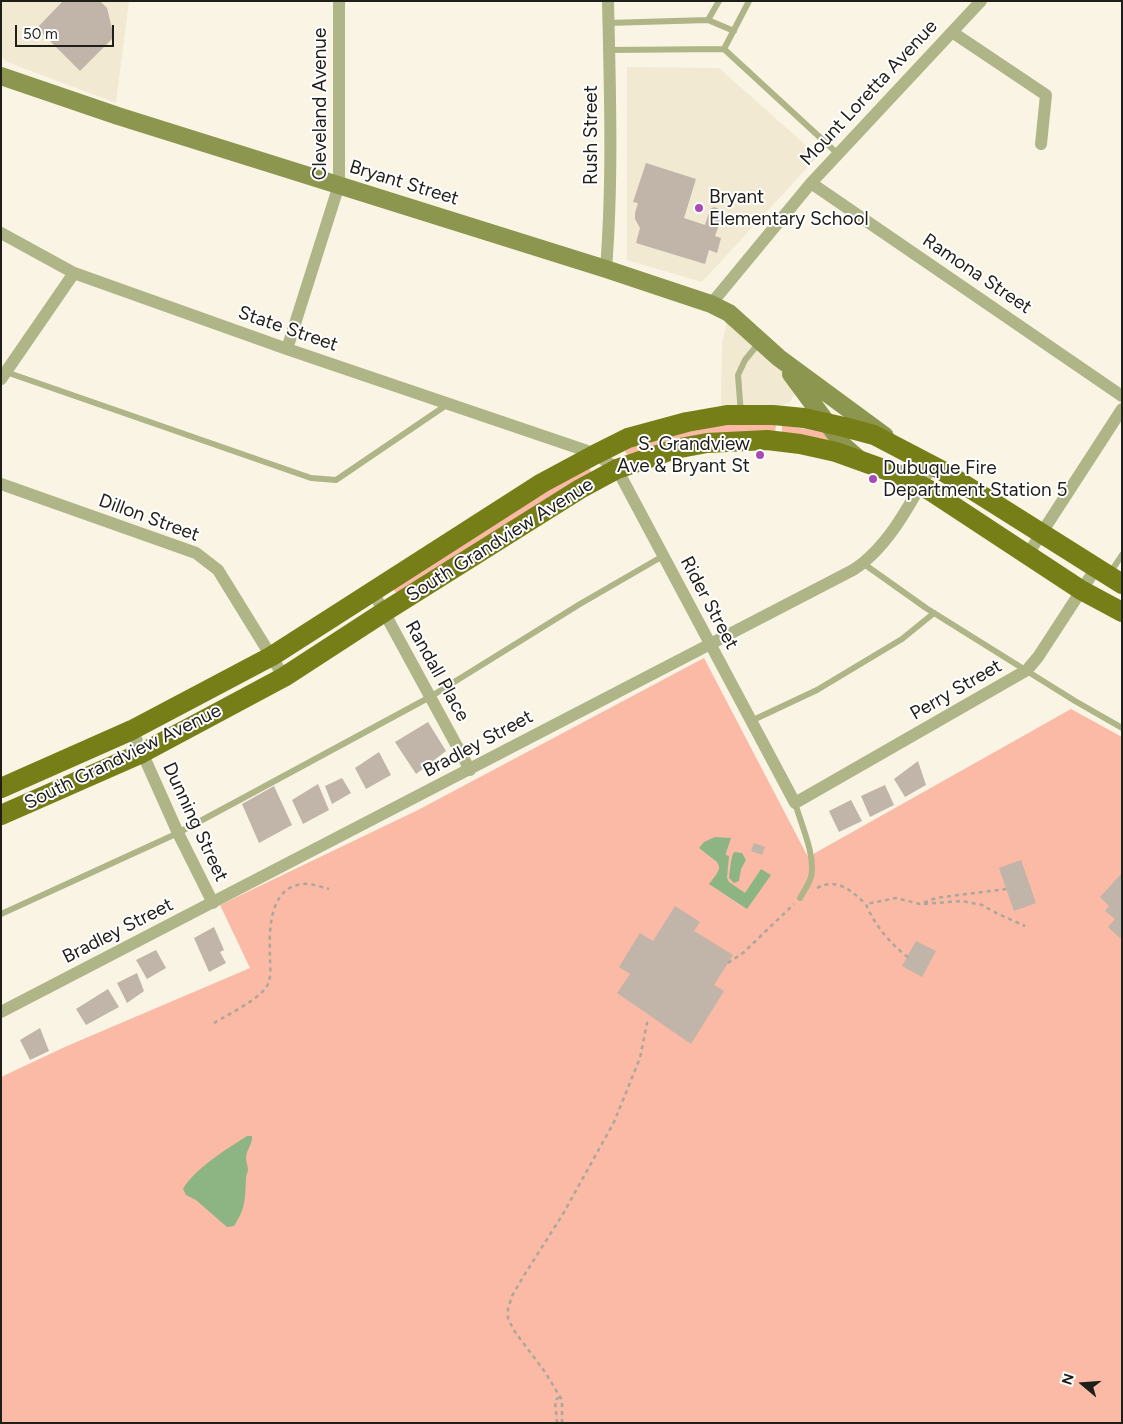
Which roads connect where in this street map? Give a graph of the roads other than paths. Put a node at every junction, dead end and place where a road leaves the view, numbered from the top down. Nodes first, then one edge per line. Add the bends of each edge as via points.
1 (339, 1) edge
2 (608, 1) edge
3 (719, 1) edge
4 (749, 1) edge
5 (981, 1) edge
6 (708, 20) junction
7 (608, 23) junction
8 (734, 31) junction
9 (952, 32) junction
10 (724, 49) junction
11 (609, 50) junction
12 (1, 76) edge
13 (1041, 144) dead end
14 (838, 154) junction
15 (811, 183) junction
16 (339, 185) junction
17 (1, 234) edge
18 (606, 269) junction
19 (74, 273) junction
20 (711, 304) junction
21 (761, 342) junction
22 (287, 348) junction
23 (779, 358) junction
24 (4, 376) edge
25 (800, 386) junction
26 (1122, 396) edge
27 (448, 404) junction
28 (1122, 409) edge
29 (741, 415) junction
30 (783, 416) junction
31 (828, 423) junction
32 (568, 445) joint
33 (905, 450) junction
34 (596, 454) junction
35 (862, 461) junction
36 (932, 465) junction
37 (617, 469) junction
38 (1, 484) edge
39 (920, 486) junction
40 (1043, 534) junction
41 (1028, 554) junction
42 (1122, 555) edge
43 (663, 556) junction
44 (864, 564) junction
45 (1109, 576) edge
46 (372, 590) junction
47 (1081, 590) junction
48 (384, 612) junction
49 (1122, 612) edge
50 (934, 613) junction
51 (710, 644) junction
52 (272, 656) junction
53 (1027, 670) junction
54 (284, 677) junction
55 (430, 697) junction
56 (751, 721) junction
57 (1122, 728) edge
58 (132, 730) junction
59 (142, 752) junction
60 (470, 770) junction
61 (1, 788) edge
62 (795, 803) junction
63 (1, 815) edge
64 (178, 833) junction
65 (800, 898) road end
66 (213, 903) junction
67 (1, 914) edge
68 (1, 1012) edge

1 - 16 street, Cleveland Avenue
2 - 7 street, Rush Street
3 - 6 lane
4 - 8 lane
5 - 9 street, Mount Loretta Avenue
6 - 7 lane
6 - 8 lane
7 - 11 street, Rush Street
8 - 10 lane
9 - 13 street via 1046,94
9 - 14 street, Mount Loretta Avenue
10 - 11 lane
10 - 14 lane
11 - 18 street, Rush Street
12 - 16 main road, Bryant Street
14 - 15 street, Mount Loretta Avenue
15 - 20 street, Mount Loretta Avenue
15 - 26 street, Ramona Street
16 - 18 main road, Bryant Street
16 - 22 street, Cleveland Avenue
17 - 19 street, State Street
18 - 20 main road, Bryant Street
19 - 22 street, State Street
19 - 24 street
20 - 21 main road, Bryant Street via 729,312
21 - 23 main road, Bryant Street
21 - 29 lane via 740,367
22 - 27 street, State Street
23 - 25 main road
23 - 33 main road
24 - 27 lane via 319,479 336,480
25 - 30 main road via 800,402
25 - 31 main road
27 - 32 street, State Street
28 - 40 street
29 - 30 main road, South Grandview Avenue
29 - 34 main road, South Grandview Avenue via 687,422 628,438
30 - 31 main road, South Grandview Avenue
31 - 33 main road, South Grandview Avenue via 874,436
31 - 35 main road via 849,452
32 - 34 street, Rider Street
33 - 36 main road, South Grandview Avenue
34 - 37 street, Rider Street
34 - 46 main road, South Grandview Avenue
35 - 37 main road, South Grandview Avenue via 800,444 740,440 675,449
35 - 39 main road, South Grandview Avenue
36 - 39 street, Bradley Street
36 - 40 main road, South Grandview Avenue
37 - 43 street, Rider Street
37 - 48 main road, South Grandview Avenue
38 - 52 street, Dillon Street via 196,553 218,570
39 - 41 main road, South Grandview Avenue
39 - 44 street, Bradley Street via 879,548
40 - 41 street
40 - 45 main road, South Grandview Avenue
41 - 47 main road, South Grandview Avenue
42 - 45 lane
43 - 51 street, Rider Street
43 - 55 lane
44 - 50 lane
44 - 51 street, Bradley Street
45 - 47 street, Perry Street
46 - 48 street, Randall Place
46 - 52 main road, South Grandview Avenue
47 - 49 main road, South Grandview Avenue
47 - 53 street, Perry Street
48 - 54 main road, South Grandview Avenue
48 - 55 street, Randall Place
50 - 53 lane
50 - 56 lane via 902,639 817,690
51 - 56 street, Rider Street
51 - 60 street, Bradley Street
52 - 54 street, Dillon Street
52 - 58 main road, South Grandview Avenue
53 - 57 lane
53 - 62 street, Perry Street
54 - 59 main road, South Grandview Avenue
55 - 60 street, Randall Place
55 - 64 lane
56 - 62 street, Rider Street
58 - 59 street, Dunning Street
58 - 61 main road, South Grandview Avenue
59 - 63 main road, South Grandview Avenue
59 - 64 street, Dunning Street
60 - 66 street, Bradley Street
62 - 65 lane via 812,867 811,878
64 - 66 street, Dunning Street
64 - 67 lane
66 - 68 street, Bradley Street

